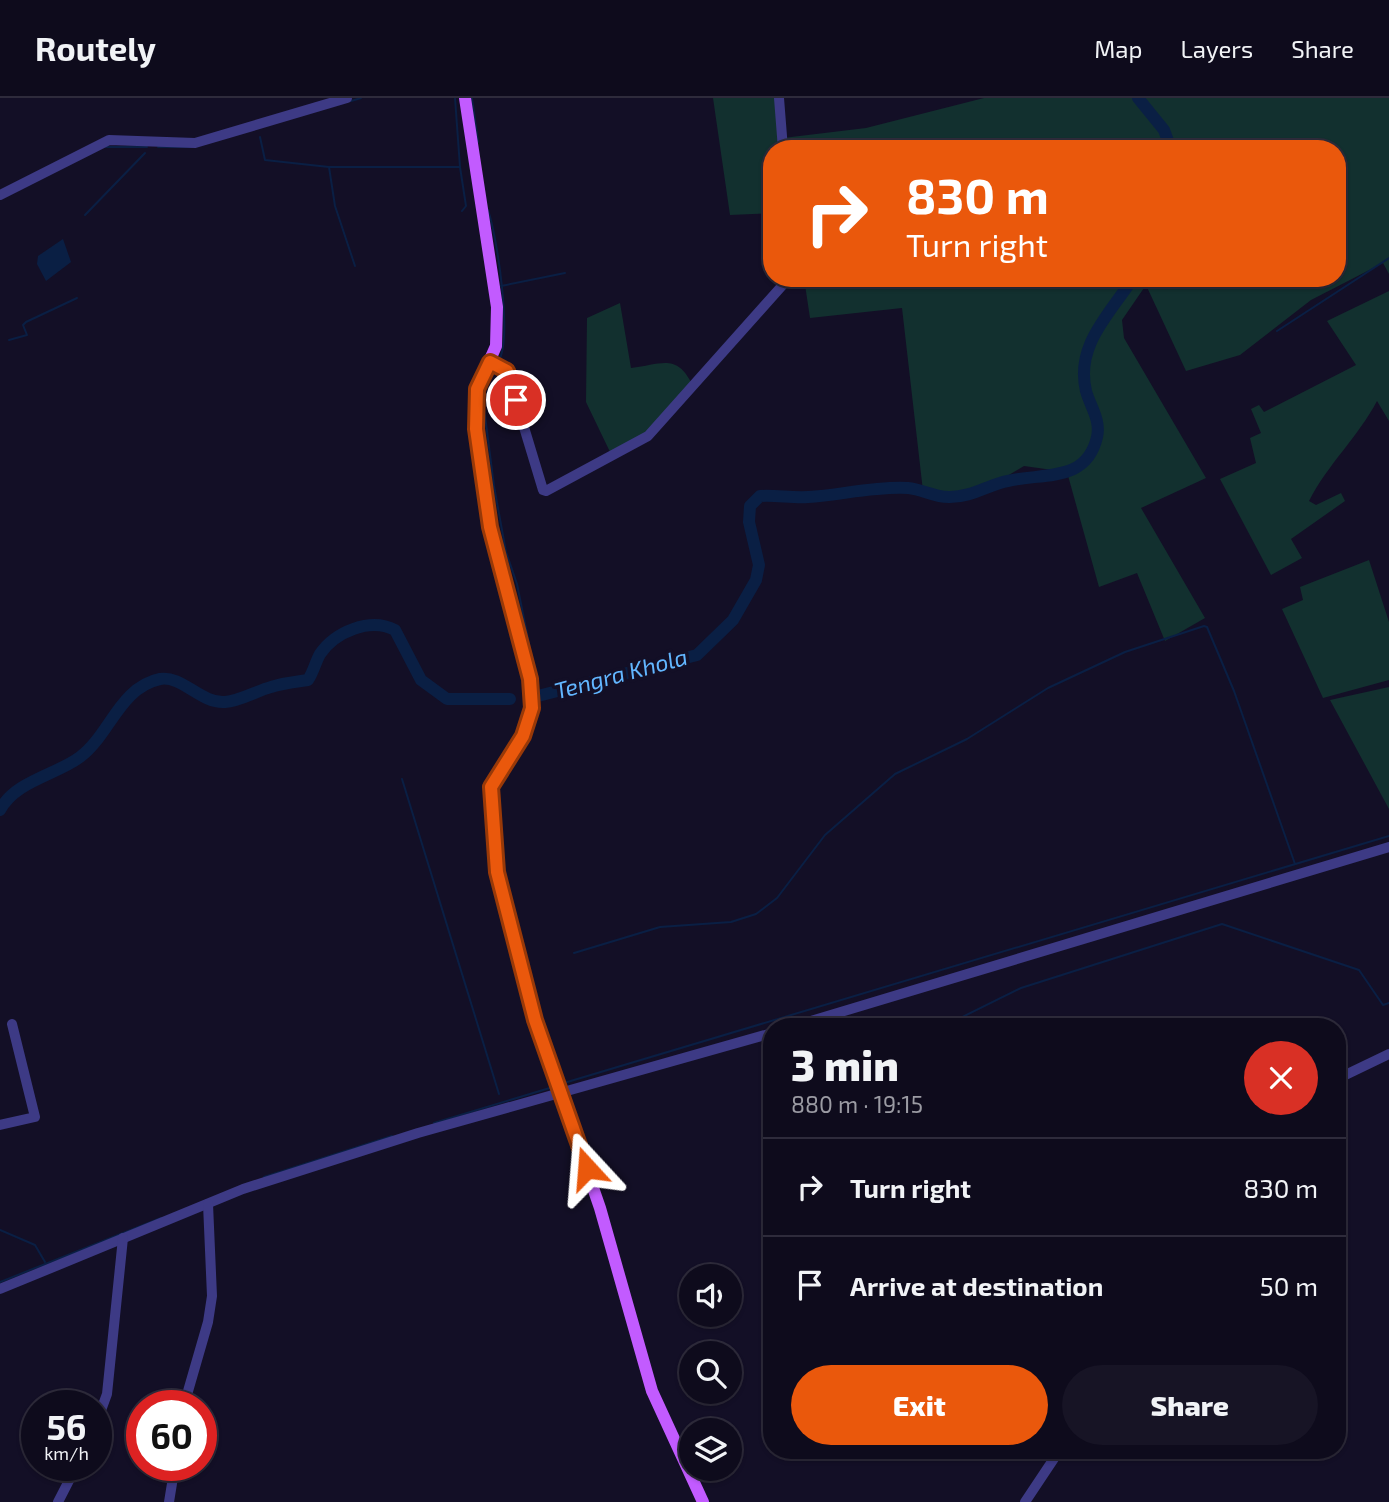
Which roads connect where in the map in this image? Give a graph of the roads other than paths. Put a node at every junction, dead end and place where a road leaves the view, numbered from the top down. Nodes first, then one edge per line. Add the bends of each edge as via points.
1 (347, 98) edge
2 (465, 98) edge
3 (779, 98) edge
4 (782, 140) edge
5 (0, 195) edge
6 (781, 287) edge
7 (490, 362) junction
8 (1389, 848) edge
9 (821, 1018) edge
10 (12, 1024) dead end
11 (763, 1036) edge
12 (1389, 1054) edge
13 (1346, 1075) edge
14 (561, 1093) junction
15 (0, 1125) edge
16 (208, 1204) junction
17 (123, 1238) junction
18 (0, 1289) edge
19 (107, 1390) edge
20 (188, 1390) edge
21 (1054, 1459) edge
22 (69, 1481) edge
23 (172, 1481) edge
24 (58, 1502) edge
25 (169, 1502) edge
26 (703, 1502) edge
27 (1025, 1502) edge

1 - 5 street via 195,143 108,140
2 - 7 main road via 497,307 498,334
3 - 4 street
6 - 7 street via 648,436 546,491 507,371
7 - 14 main road via 477,389 476,429 490,527 530,679 532,708 523,736 494,779 490,808 504,907
8 - 9 street
10 - 15 street via 36,1117
11 - 14 street
12 - 13 street
14 - 16 street via 356,1152
14 - 26 main road via 600,1208 652,1391
16 - 17 street
16 - 20 street via 212,1296
17 - 18 street
17 - 19 street
21 - 27 street
22 - 24 street
23 - 25 street

